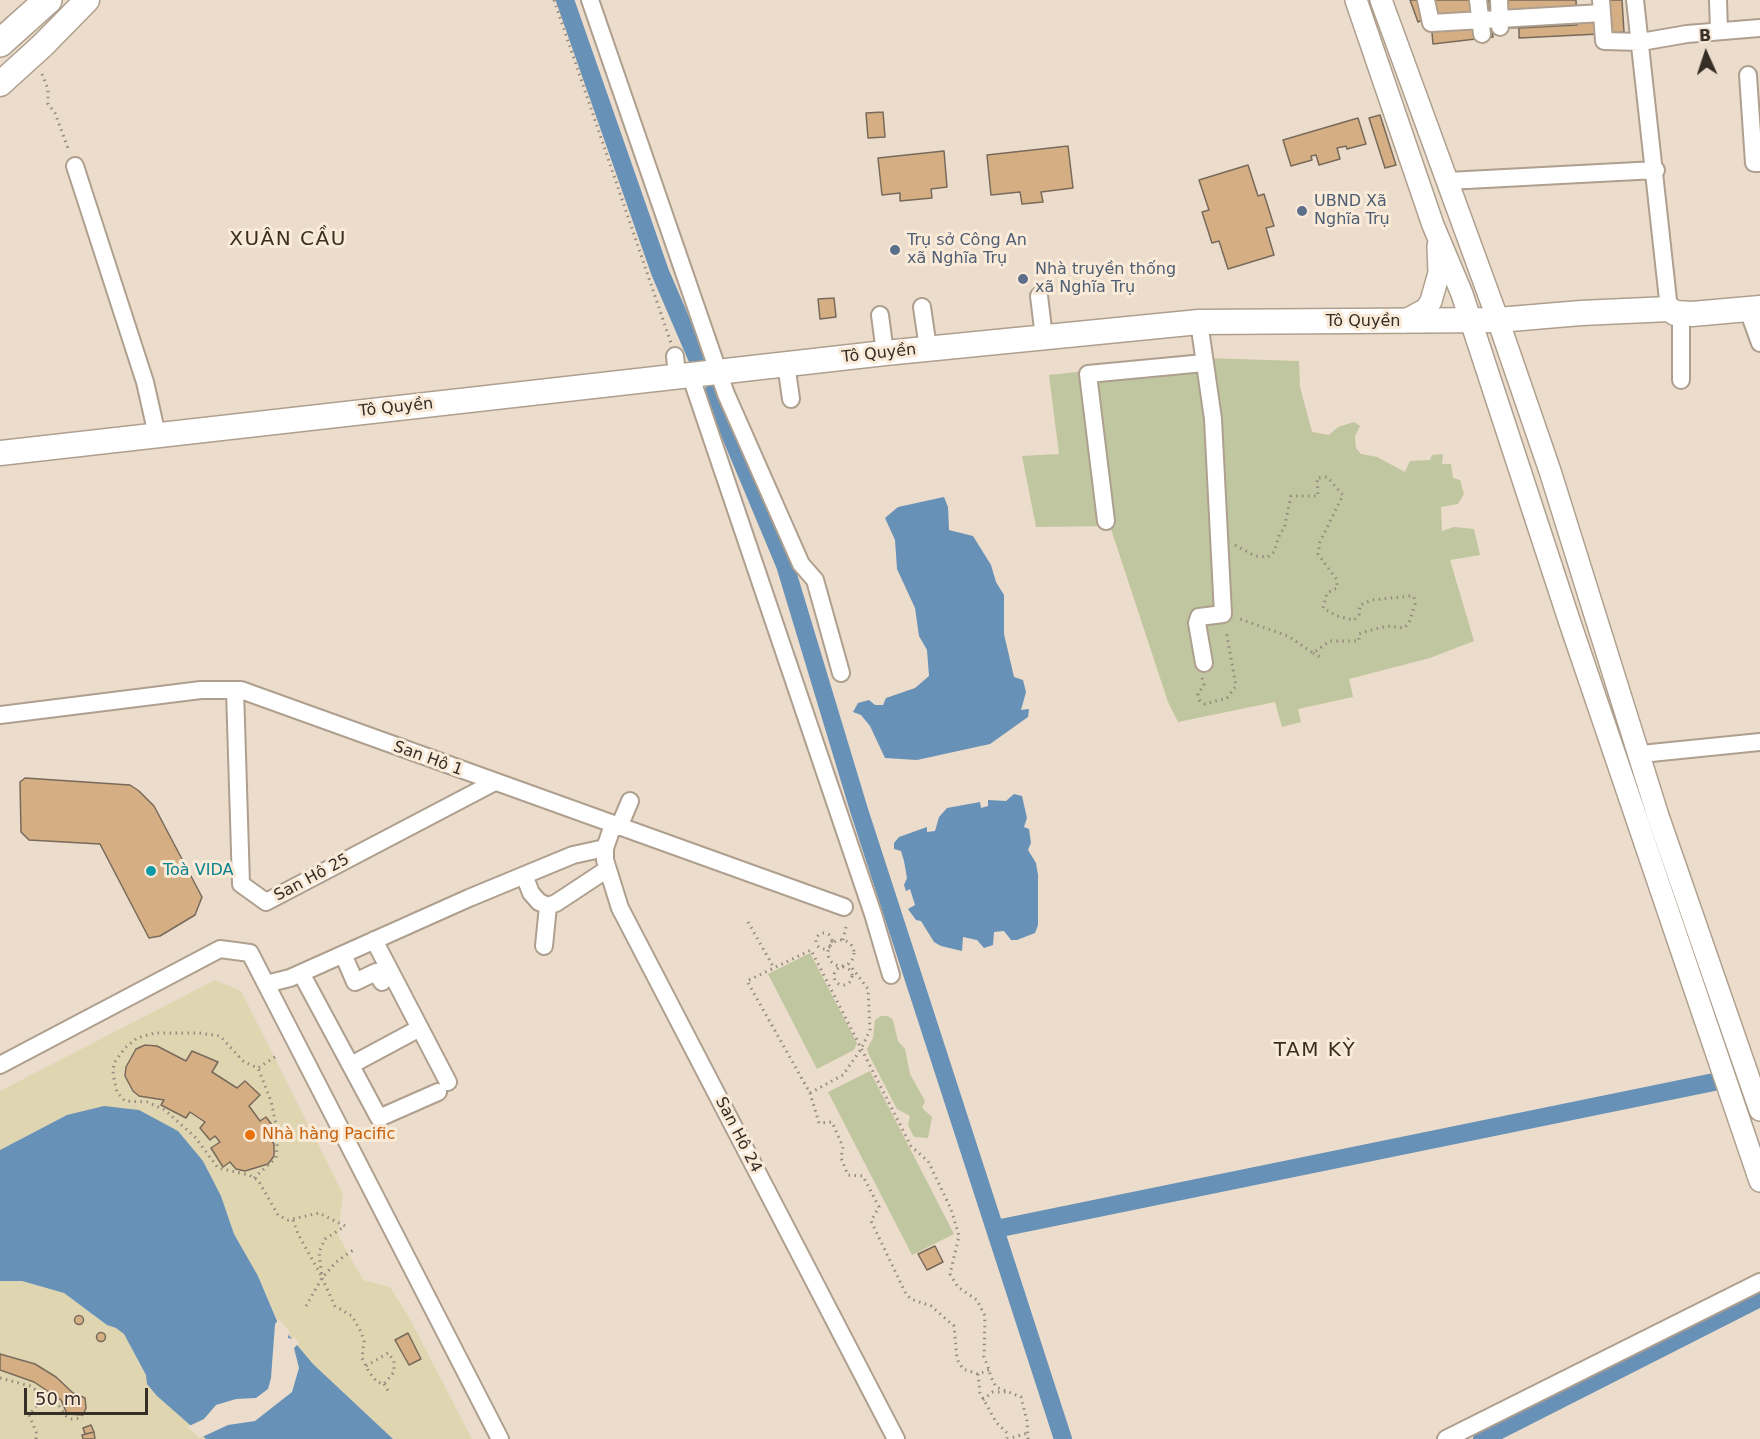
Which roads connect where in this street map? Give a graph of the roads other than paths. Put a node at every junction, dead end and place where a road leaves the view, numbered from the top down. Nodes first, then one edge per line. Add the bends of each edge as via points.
1 (48, 0) edge
2 (87, 0) edge
3 (590, 0) edge
4 (1356, 0) edge
5 (1381, 0) edge
6 (1426, 0) edge
7 (1438, 0) edge
8 (1478, 0) edge
9 (1499, 0) edge
10 (1514, 0) edge
11 (1635, 0) edge
12 (1718, 0) edge
13 (1572, 7) edge
14 (1601, 7) edge
15 (1541, 8) edge
16 (1505, 21) junction
17 (1482, 27) junction
18 (1760, 28) edge
19 (1441, 30) junction
20 (1719, 31) junction
21 (1641, 42) junction
22 (0, 43) edge
23 (1748, 75) dead end
24 (0, 84) edge
25 (75, 166) road end
26 (1756, 167) edge
27 (1656, 170) junction
28 (1448, 181) junction
29 (1421, 191) junction
30 (1437, 236) junction
31 (1040, 296) dead end
32 (922, 307) dead end
33 (1754, 309) edge
34 (1675, 311) junction
35 (880, 315) dead end
36 (1468, 318) junction
37 (1498, 320) junction
38 (1199, 322) junction
39 (1402, 322) junction
40 (1044, 337) junction
41 (1760, 343) edge
42 (928, 348) junction
43 (885, 353) junction
44 (1204, 363) junction
45 (786, 364) junction
46 (681, 369) junction
47 (719, 372) junction
48 (1681, 380) dead end
49 (791, 399) dead end
50 (157, 435) junction
51 (0, 453) edge
52 (1106, 521) dead end
53 (1204, 663) road end
54 (841, 673) dead end
55 (235, 690) junction
56 (0, 716) edge
57 (1760, 742) edge
58 (1641, 754) junction
59 (1616, 758) junction
60 (493, 783) junction
61 (630, 801) dead end
62 (616, 826) junction
63 (605, 848) junction
64 (606, 870) junction
65 (524, 875) junction
66 (548, 906) junction
67 (844, 907) dead end
68 (374, 940) junction
69 (544, 946) dead end
70 (343, 954) junction
71 (301, 973) junction
72 (891, 975) dead end
73 (382, 982) dead end
74 (266, 984) junction
75 (420, 1028) junction
76 (0, 1065) edge
77 (351, 1065) junction
78 (1760, 1110) edge
79 (1760, 1181) edge
80 (1760, 1282) edge
81 (500, 1439) edge
82 (896, 1439) edge
83 (1446, 1439) edge

1 - 22 main road
2 - 24 main road
3 - 47 street
4 - 29 street
5 - 28 street
6 - 19 street via 1431,23
7 - 19 street
8 - 17 street
9 - 16 street
10 - 16 street
11 - 21 street
12 - 20 street
13 - 14 street
13 - 15 street
14 - 21 street via 1604,41
15 - 16 street
16 - 17 street
17 - 19 street
18 - 20 street
20 - 21 street
21 - 27 street
23 - 26 street
25 - 50 street via 145,382
27 - 28 street
27 - 34 street
28 - 29 street
28 - 37 street
29 - 30 street
30 - 36 street
30 - 39 street via 1437,288 1426,309
31 - 40 street
32 - 42 street
33 - 34 main road, Tô Quyền
33 - 41 street
34 - 37 main road, Tô Quyền
34 - 48 street
35 - 43 street
36 - 37 main road, Tô Quyền
36 - 39 main road, Tô Quyền
36 - 59 street
37 - 58 street
38 - 39 main road, Tô Quyền
38 - 40 main road, Tô Quyền
38 - 44 street
40 - 42 main road, Tô Quyền
42 - 43 main road, Tô Quyền
43 - 45 main road, Tô Quyền
44 - 52 street via 1088,374
44 - 53 street via 1213,419 1223,614 1199,617
45 - 47 main road, Tô Quyền
45 - 49 street
46 - 47 main road, Tô Quyền
46 - 50 main road, Tô Quyền
46 - 72 street
47 - 54 street via 801,564 815,580
50 - 51 main road, Tô Quyền
55 - 56 street, San Hô 1 via 201,690
55 - 60 street, San Hô 1
55 - 60 street, San Hô 25 via 241,884 266,902
57 - 58 street
58 - 59 street
58 - 78 street via 1658,816
59 - 79 street
60 - 62 street, San Hô 1
61 - 62 street, San Hô 24
62 - 63 street, San Hô 24
62 - 67 street, San Hô 1
63 - 64 street, San Hô 24
63 - 65 street via 573,855
64 - 66 street
64 - 82 street, San Hô 24 via 620,908
65 - 66 street via 531,893
65 - 68 street
66 - 69 street
68 - 70 street
68 - 75 street
70 - 71 street
70 - 73 street via 355,981 376,972
71 - 74 street
71 - 77 street
74 - 76 street via 250,953 220,949
74 - 81 street
75 - 77 street
75 - 77 street via 443,1087 380,1118
80 - 83 street

